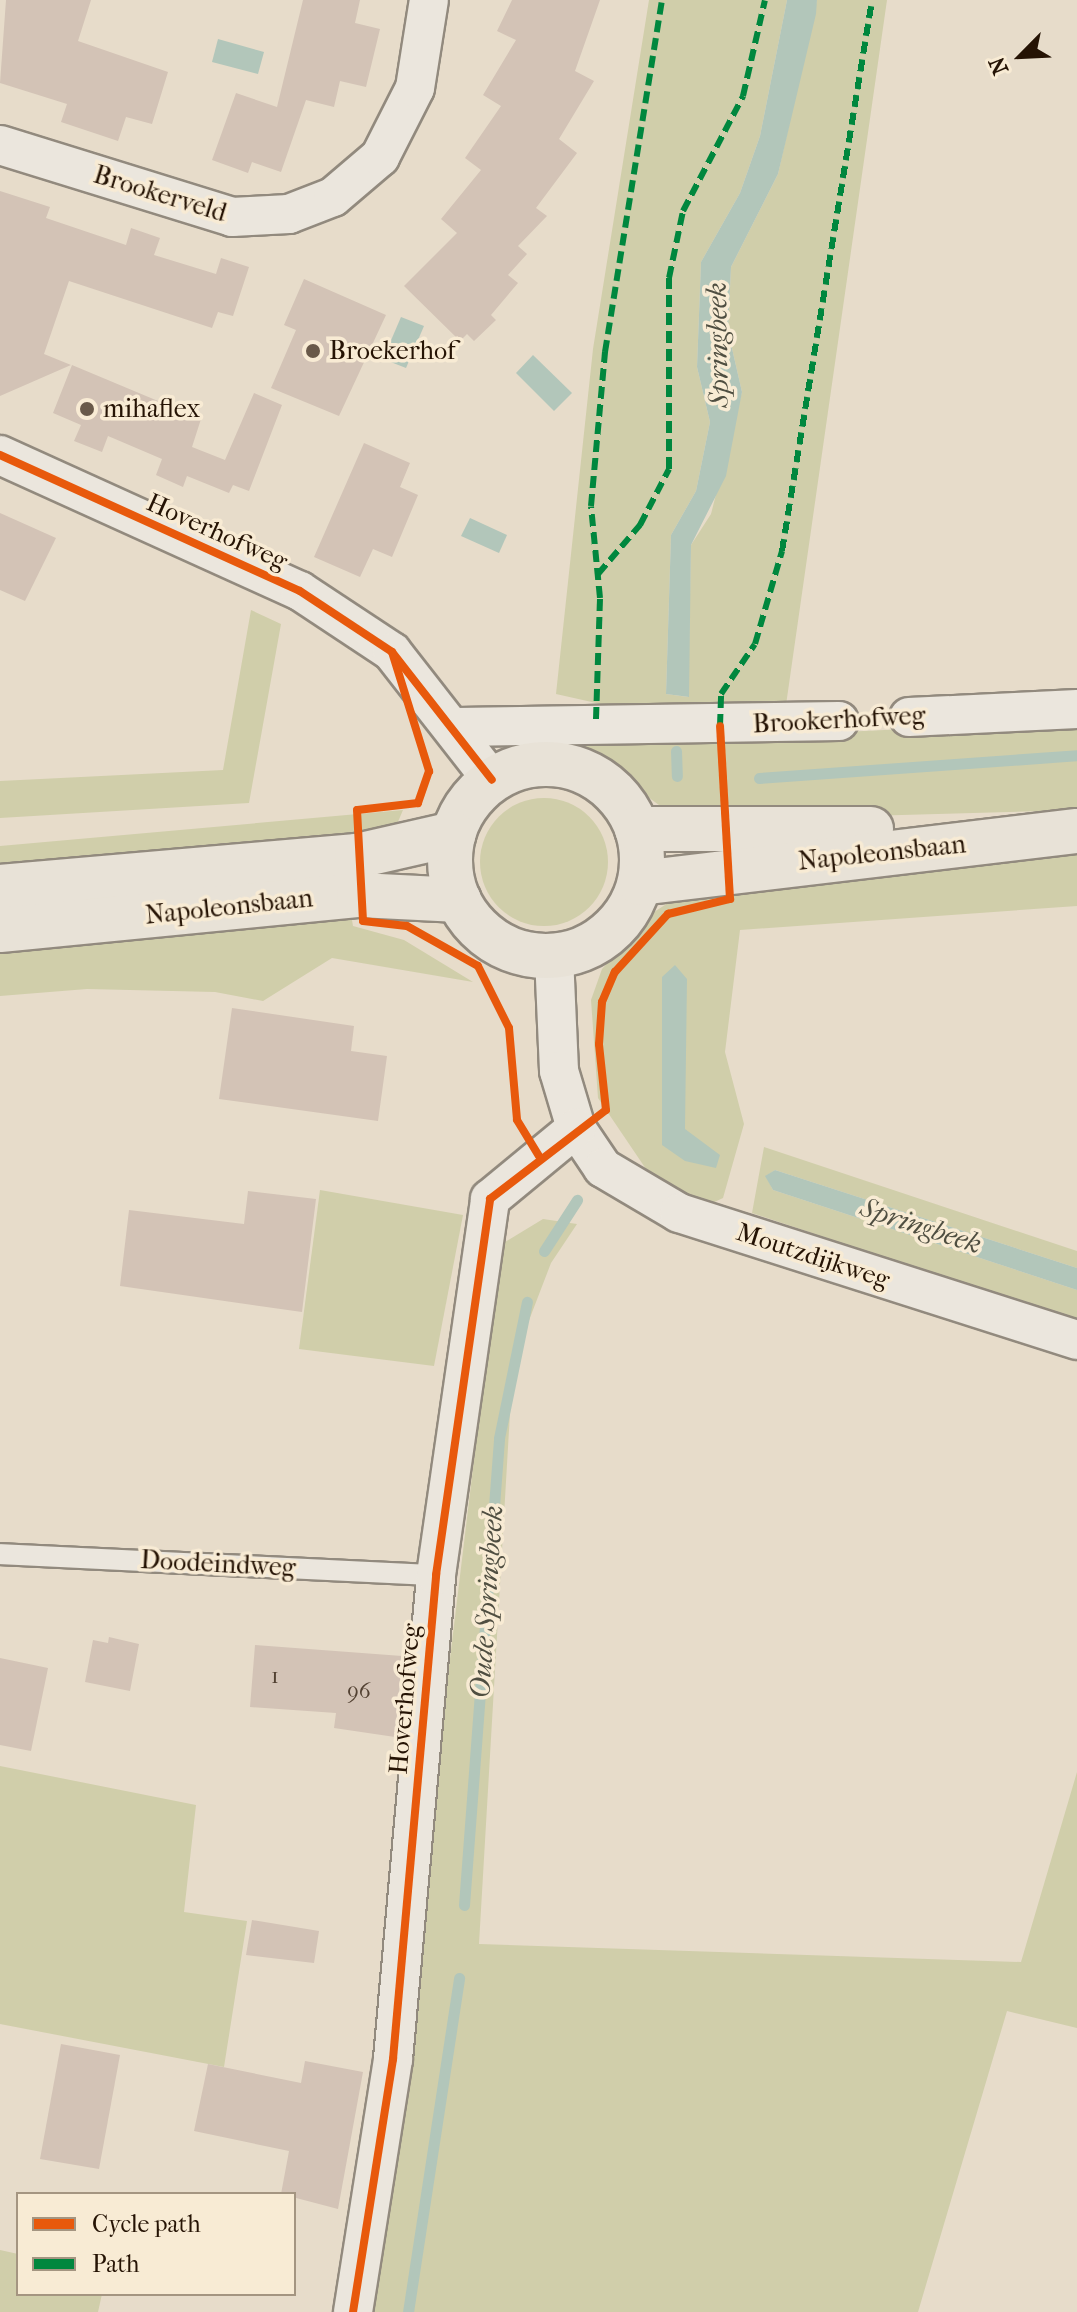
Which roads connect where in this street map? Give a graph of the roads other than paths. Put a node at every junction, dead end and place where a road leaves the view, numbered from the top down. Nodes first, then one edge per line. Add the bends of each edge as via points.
1 (429, 0) edge
2 (0, 145) edge
3 (0, 455) edge
4 (1077, 709) edge
5 (909, 717) dead end
6 (839, 721) dead end
7 (458, 727) junction
8 (492, 780) junction
9 (637, 829) junction
10 (1077, 830) edge
11 (454, 834) junction
12 (640, 883) junction
13 (0, 887) edge
14 (459, 900) junction
15 (0, 930) edge
16 (554, 956) junction
17 (576, 1128) junction
18 (1077, 1340) edge
19 (0, 1554) edge
20 (436, 1575) junction
21 (353, 2312) edge

1 - 2 street, Brookerveld via 415,88 380,157 333,197 289,214 232,217
3 - 7 street, Hoverhofweg via 300,591 392,652
4 - 5 street, Brookerhofweg
6 - 7 street, Brookerhofweg
7 - 8 street, Hoverhofweg
8 - 9 main road via 533,766 577,769 613,792
8 - 11 main road
9 - 10 main road, Napoleonsbaan
9 - 12 main road
10 - 12 main road, Napoleonsbaan
11 - 13 main road, Napoleonsbaan via 357,856
11 - 14 main road
12 - 16 main road via 609,933
14 - 15 main road, Napoleonsbaan via 359,895
14 - 16 main road via 497,943
16 - 17 street via 559,1071
17 - 18 street, Moutzdijkweg via 603,1168 679,1213
17 - 20 street, Hoverhofweg via 490,1199
19 - 20 lane, Doodeindweg
20 - 21 street, Hoverhofweg via 393,2059

